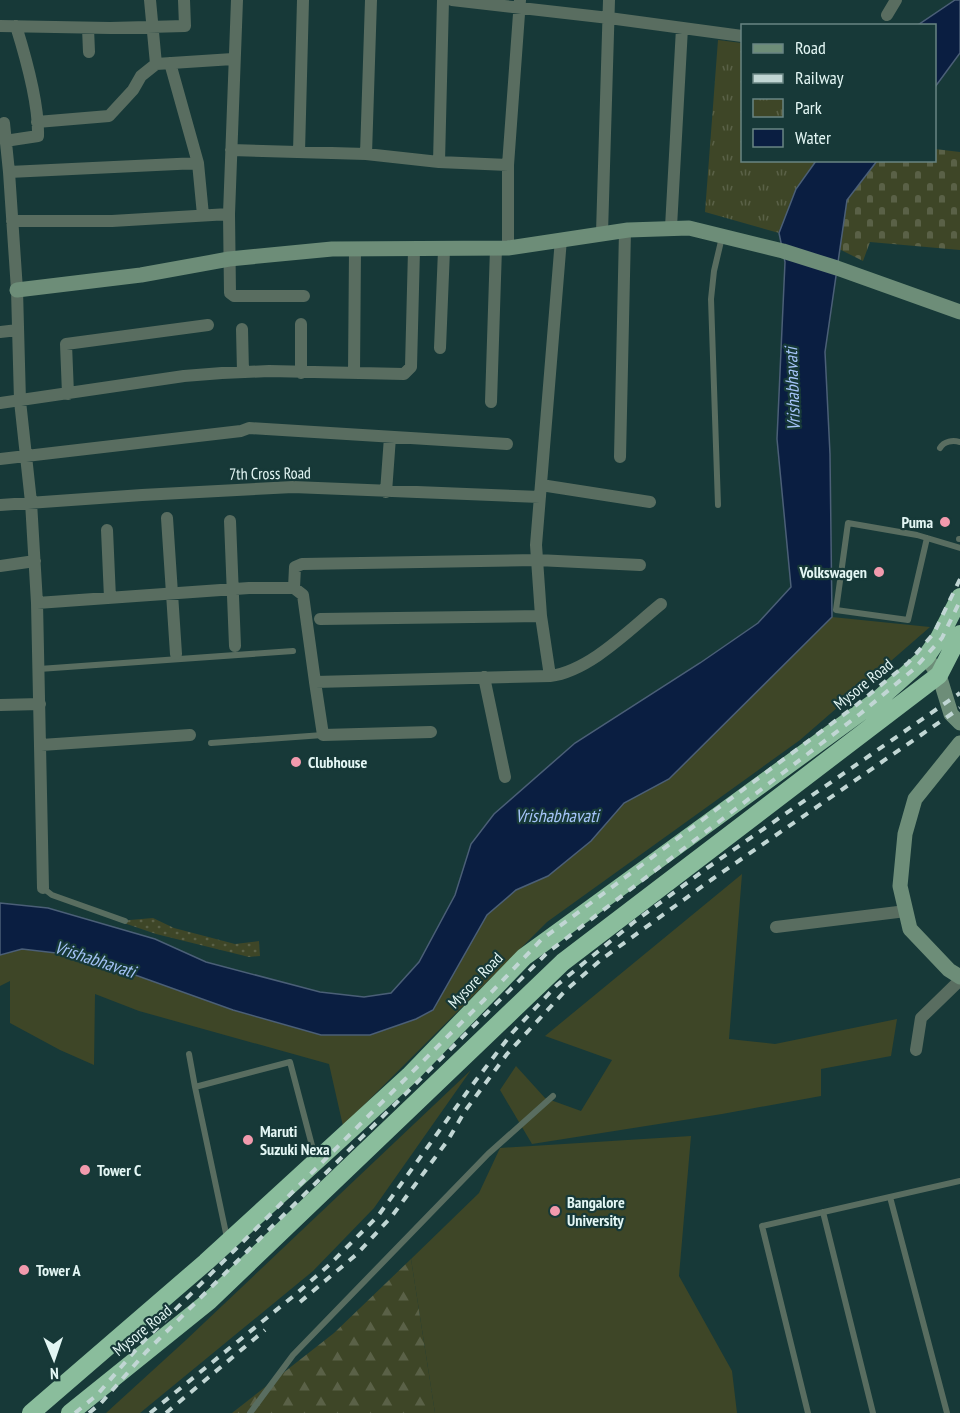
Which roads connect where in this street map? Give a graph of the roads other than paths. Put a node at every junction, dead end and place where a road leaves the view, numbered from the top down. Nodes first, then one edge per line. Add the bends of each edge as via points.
1 (150, 0) edge
2 (184, 0) edge
3 (237, 0) edge
4 (303, 0) edge
5 (371, 0) edge
6 (443, 0) edge
7 (452, 0) edge
8 (609, 0) edge
9 (896, 0) edge
10 (519, 4) edge
11 (887, 15) dead end
12 (609, 18) junction
13 (0, 26) edge
14 (16, 26) junction
15 (682, 27) junction
16 (88, 28) junction
17 (151, 28) junction
18 (741, 36) edge
19 (89, 52) dead end
20 (233, 59) junction
21 (170, 63) junction
22 (156, 64) junction
23 (37, 122) junction
24 (4, 123) dead end
25 (5, 141) junction
26 (231, 150) junction
27 (299, 152) junction
28 (366, 154) junction
29 (439, 162) junction
30 (198, 163) junction
31 (508, 165) junction
32 (9, 172) junction
33 (229, 214) junction
34 (203, 215) junction
35 (12, 221) junction
36 (670, 227) junction
37 (625, 231) junction
38 (602, 234) junction
39 (722, 235) junction
40 (561, 239) junction
41 (502, 248) junction
42 (355, 250) junction
43 (414, 250) junction
44 (444, 250) junction
45 (229, 259) junction
46 (17, 290) junction
47 (304, 296) dead end
48 (960, 312) edge
49 (301, 324) dead end
50 (208, 325) dead end
51 (242, 329) dead end
52 (18, 330) junction
53 (0, 332) edge
54 (440, 348) dead end
55 (243, 372) junction
56 (301, 373) junction
57 (354, 373) junction
58 (68, 394) junction
59 (20, 402) junction
60 (490, 402) dead end
61 (0, 403) edge
62 (390, 436) junction
63 (960, 442) edge
64 (507, 444) dead end
65 (940, 448) dead end
66 (26, 457) junction
67 (620, 457) dead end
68 (0, 459) edge
69 (541, 491) junction
70 (386, 492) junction
71 (650, 501) dead end
72 (31, 502) junction
73 (718, 505) dead end
74 (0, 506) edge
75 (167, 518) dead end
76 (230, 521) dead end
77 (107, 530) dead end
78 (927, 538) junction
79 (960, 548) edge
80 (537, 560) junction
81 (35, 561) junction
82 (640, 565) dead end
83 (0, 566) edge
84 (294, 588) junction
85 (233, 589) junction
86 (172, 593) junction
87 (960, 597) edge
88 (110, 598) junction
89 (38, 603) junction
90 (661, 604) dead end
91 (541, 616) junction
92 (320, 619) dead end
93 (960, 634) edge
94 (236, 646) dead end
95 (293, 651) dead end
96 (176, 654) dead end
97 (926, 657) junction
98 (39, 669) junction
99 (939, 675) junction
100 (550, 676) junction
101 (484, 677) junction
102 (315, 682) junction
103 (40, 704) junction
104 (0, 705) edge
105 (960, 723) edge
106 (431, 732) dead end
107 (190, 735) dead end
108 (323, 735) junction
109 (211, 743) dead end
110 (960, 743) edge
111 (41, 746) junction
112 (505, 777) dead end
113 (43, 888) joint
114 (906, 910) junction
115 (125, 921) dead end
116 (776, 927) dead end
117 (960, 978) edge
118 (916, 1050) dead end
119 (189, 1054) dead end
120 (195, 1087) junction
121 (553, 1096) dead end
122 (316, 1161) junction
123 (960, 1180) edge
124 (890, 1197) junction
125 (824, 1212) junction
126 (228, 1242) junction
127 (31, 1413) edge
128 (70, 1413) edge
129 (250, 1413) edge
130 (808, 1413) edge
131 (873, 1413) edge
132 (947, 1413) edge

1 - 17 street
2 - 17 street via 185,26
3 - 20 street
4 - 27 street
5 - 28 street
6 - 29 street
7 - 10 street
8 - 12 street
9 - 11 street
10 - 12 street
10 - 31 street
12 - 15 street
12 - 38 street
13 - 14 street
14 - 16 street
14 - 23 street
15 - 18 street
15 - 36 street
16 - 17 street
16 - 19 street
17 - 22 street
20 - 21 street
20 - 26 street
21 - 22 street
21 - 30 street
22 - 23 street via 141,76 109,116
23 - 25 street via 37,137
24 - 25 street
25 - 32 street
26 - 27 street
26 - 33 street
27 - 28 street
28 - 29 street
29 - 31 street
30 - 32 street
30 - 34 street
31 - 41 street
32 - 35 street
33 - 34 street
33 - 45 street
34 - 35 street via 112,221
35 - 46 street
36 - 37 street
36 - 39 street
37 - 38 street
37 - 67 street
38 - 40 street
39 - 48 street via 837,268
39 - 73 lane via 711,299
40 - 41 street
40 - 69 street
41 - 44 street
41 - 60 street
42 - 43 street
42 - 45 street
42 - 57 street
43 - 44 street
43 - 57 street via 411,368 400,375
44 - 54 street
45 - 46 street via 141,275
45 - 47 street via 232,296
46 - 52 street
49 - 56 street
50 - 58 street via 66,344
51 - 55 street
52 - 53 street
52 - 59 street
55 - 56 street
55 - 58 street via 184,376
56 - 57 street
58 - 59 street
59 - 61 street
59 - 66 street
62 - 64 street
62 - 66 street via 249,428
62 - 70 street
63 - 65 lane via 951,441
66 - 68 street
66 - 72 street
69 - 70 street, 7th Cross Road
69 - 71 street, 7th Cross Road
69 - 80 street
70 - 72 street, 7th Cross Road
72 - 74 street, 7th Cross Road
72 - 81 street
75 - 86 street
76 - 85 street
77 - 88 street
78 - 78 lane via 848,523 836,610 908,620
78 - 79 lane
80 - 82 street
80 - 84 street via 302,564 295,567
80 - 91 street
81 - 83 street
81 - 89 street
84 - 85 street
84 - 102 street via 303,595
85 - 86 street
85 - 94 street
86 - 88 street
86 - 96 street
87 - 97 highway, Mysore Road
88 - 89 street
89 - 98 street
90 - 100 street via 589,662
91 - 92 street
91 - 100 street
93 - 99 highway, Mysore Road
95 - 98 lane
97 - 99 street
97 - 122 highway, Mysore Road via 880,698 524,957 409,1076
98 - 103 street
99 - 105 street via 951,714
99 - 128 highway, Mysore Road via 563,962 209,1301
100 - 101 street
101 - 102 street
101 - 112 street
102 - 108 street
103 - 104 street
103 - 111 street
106 - 108 street
107 - 111 street
108 - 109 lane
110 - 114 street via 915,799 905,834 900,886
111 - 113 street
113 - 115 lane via 52,895
114 - 116 street
114 - 117 street via 910,929
117 - 118 street via 921,1018
119 - 120 lane
120 - 122 lane via 290,1062
120 - 126 lane
121 - 129 lane via 488,1154 292,1355
122 - 126 highway, Mysore Road
123 - 124 lane
124 - 125 lane
124 - 132 lane
125 - 130 lane via 762,1226
125 - 131 lane
126 - 127 highway, Mysore Road

